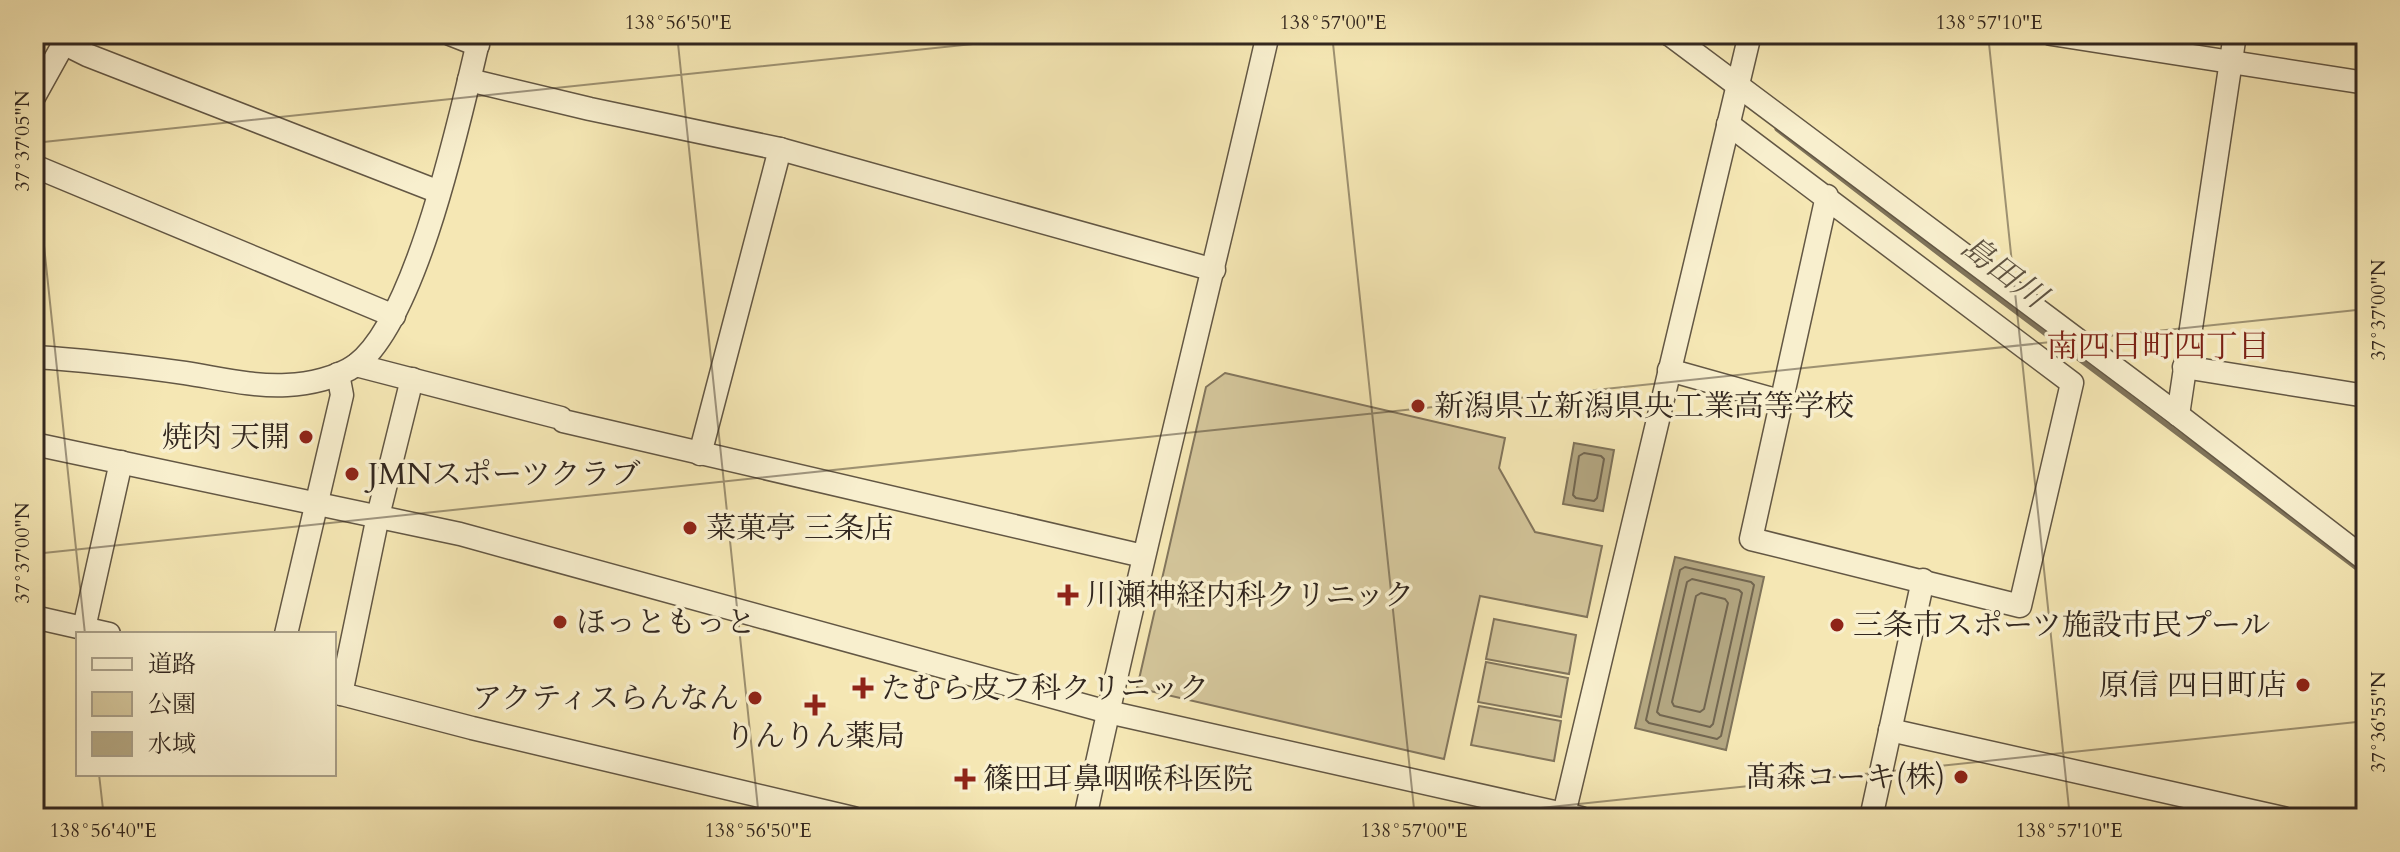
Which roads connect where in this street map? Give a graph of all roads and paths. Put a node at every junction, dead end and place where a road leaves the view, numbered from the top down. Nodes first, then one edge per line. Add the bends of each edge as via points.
1 (450, 34) edge
2 (1268, 34) edge
3 (1750, 34) edge
4 (2051, 34) edge
5 (2235, 34) edge
6 (1668, 35) edge
7 (67, 39) edge
8 (479, 39) edge
9 (2230, 62) junction
10 (469, 80) junction
11 (2366, 83) edge
12 (1736, 85) junction
13 (34, 97) edge
14 (1728, 124) junction
15 (780, 149) junction
16 (34, 166) edge
17 (439, 192) junction
18 (1827, 196) junction
19 (1214, 270) junction
20 (394, 316) junction
21 (34, 357) edge
22 (2184, 367) junction
23 (347, 369) junction
24 (1669, 370) junction
25 (412, 379) junction
26 (2366, 396) edge
27 (1783, 402) junction
28 (2178, 415) junction
29 (34, 444) edge
30 (700, 454) junction
31 (121, 462) junction
32 (317, 504) junction
33 (378, 516) junction
34 (1143, 556) junction
35 (2366, 560) edge
36 (1923, 580) junction
37 (34, 617) edge
38 (84, 628) junction
39 (101, 632) edge
40 (286, 632) edge
41 (338, 693) edge
42 (1108, 712) junction
43 (1890, 730) junction
44 (1569, 817) edge
45 (853, 818) edge
46 (1085, 818) edge
47 (1871, 818) edge
48 (2283, 818) edge

1 - 8 street
2 - 19 street
3 - 12 street
4 - 9 street
5 - 9 street
6 - 12 street
7 - 13 street
7 - 17 street via 87,55
8 - 10 street
9 - 11 street
9 - 22 street
10 - 15 street
10 - 17 street
12 - 14 street
12 - 28 street
14 - 18 street
14 - 24 street
15 - 19 street
15 - 30 street
16 - 20 street
17 - 20 street
18 - 27 street
18 - 36 street via 2072,383 2020,606
19 - 34 street
20 - 23 street
21 - 23 street via 284,385
22 - 26 street
22 - 28 street
23 - 25 street
23 - 32 street
24 - 27 street
24 - 44 street
25 - 30 street
25 - 33 street
27 - 36 street via 1751,539
28 - 35 street
29 - 31 street
30 - 34 street
31 - 32 street
31 - 38 street
32 - 33 street
32 - 40 street
33 - 41 street
33 - 42 street
34 - 42 street
36 - 43 street
37 - 38 street
38 - 39 street
41 - 45 street
42 - 44 street
42 - 46 street
43 - 47 street
43 - 48 street

